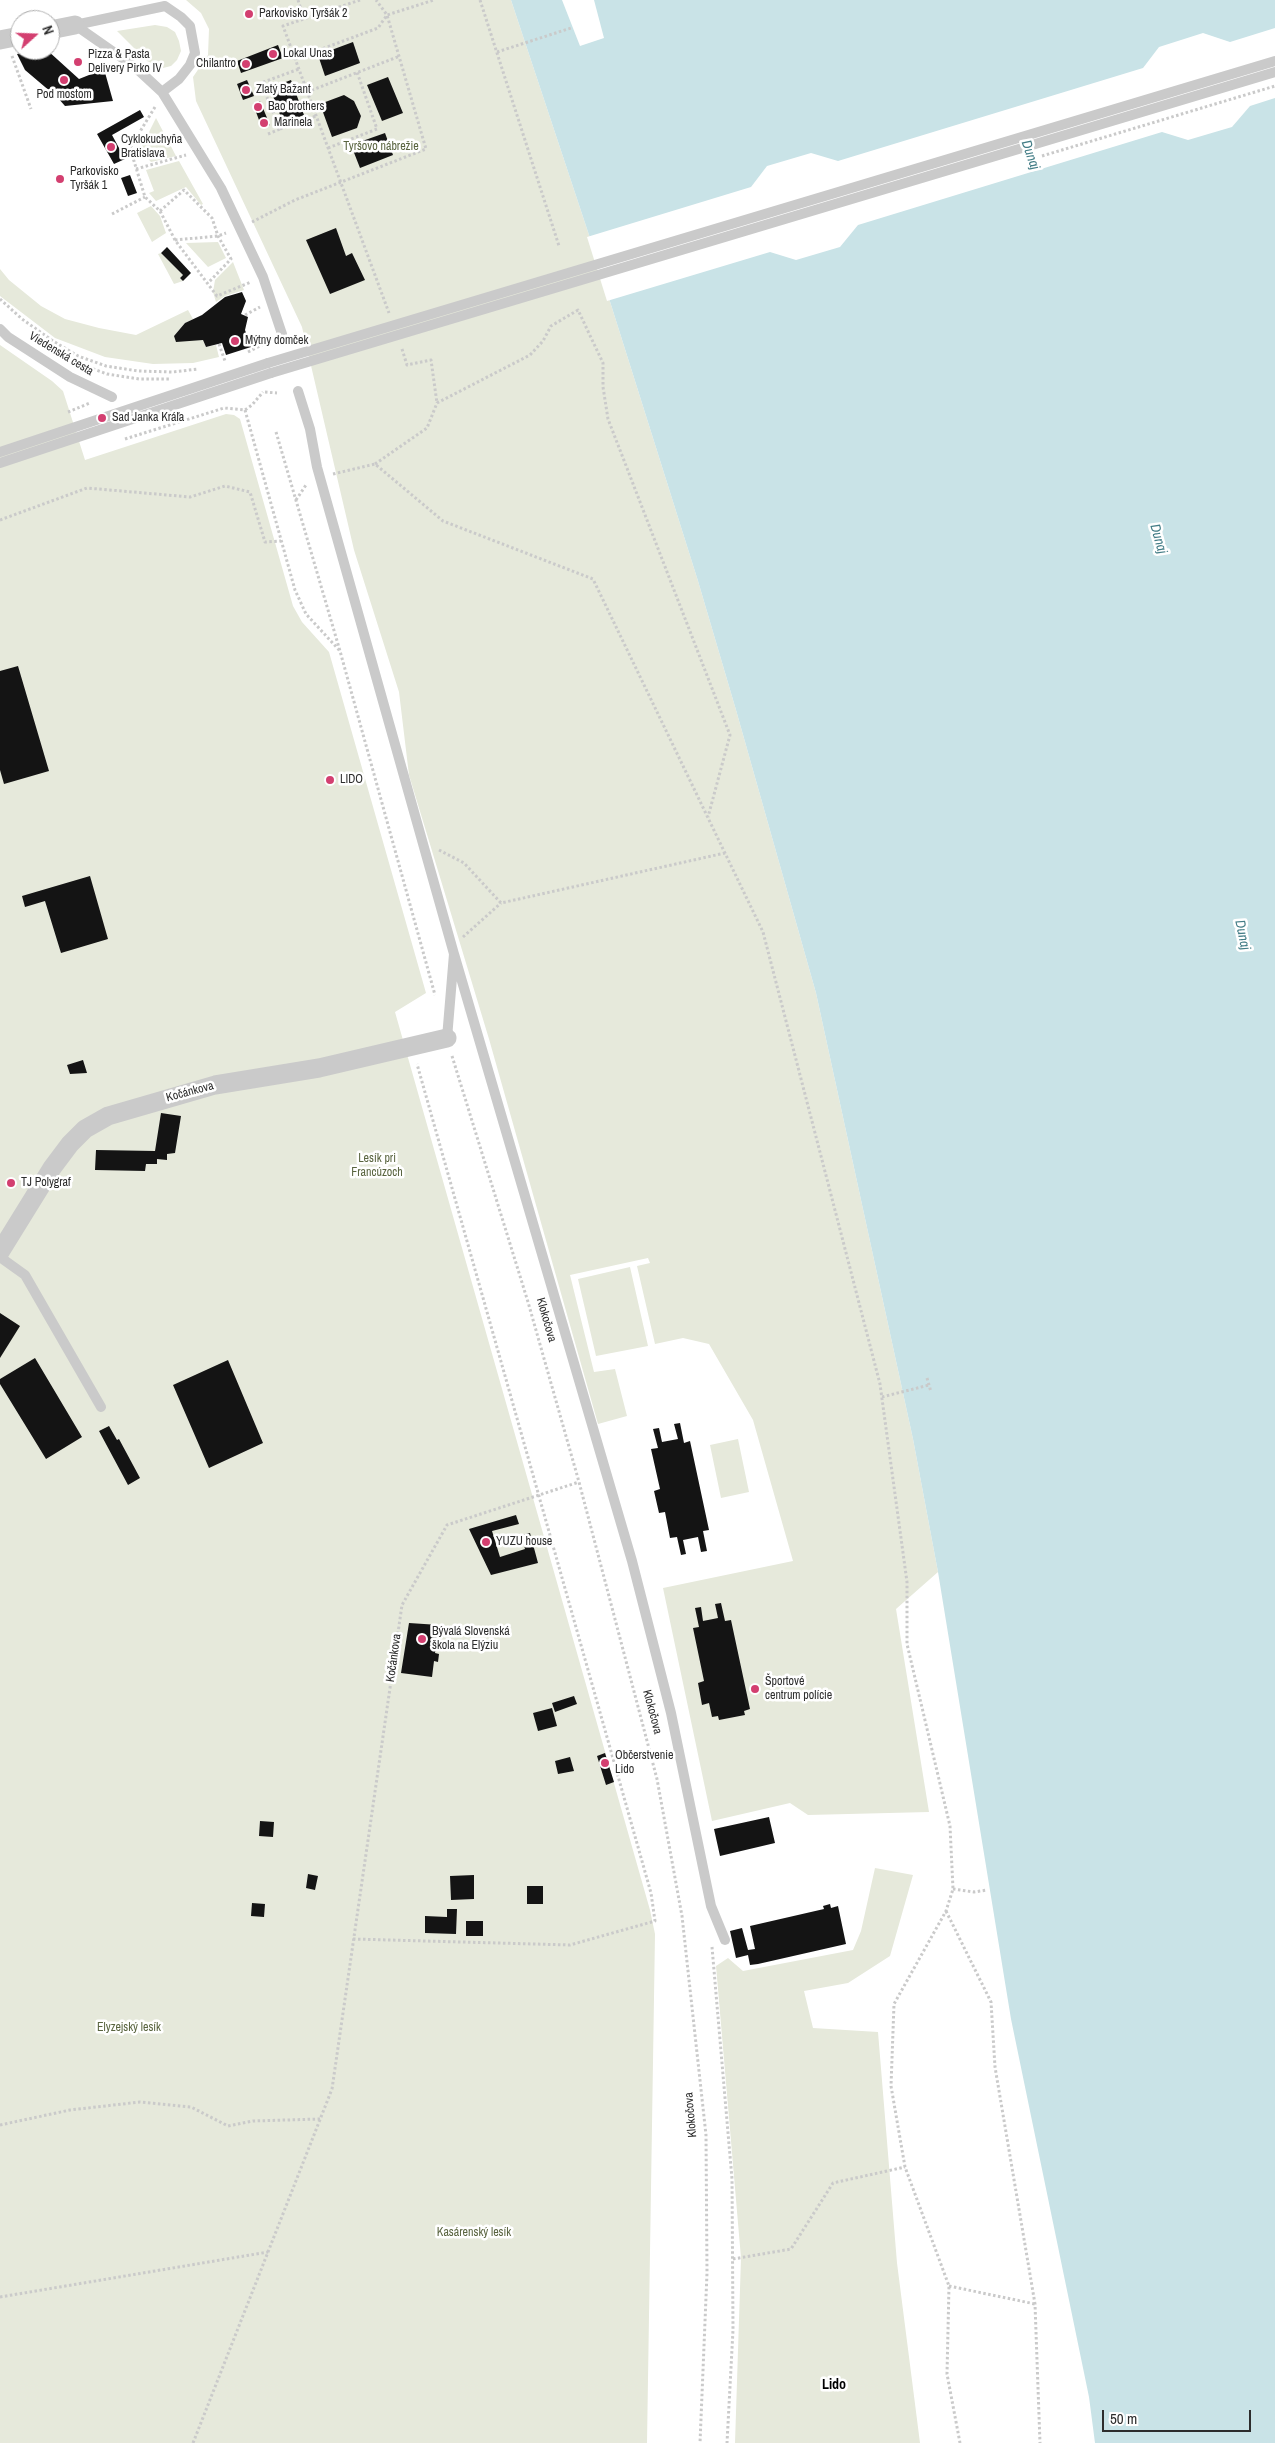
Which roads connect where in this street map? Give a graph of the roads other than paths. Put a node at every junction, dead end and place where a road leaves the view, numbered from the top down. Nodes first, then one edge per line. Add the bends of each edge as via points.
1 (75, 25) junction
2 (60, 28) edge
3 (1275, 61) edge
4 (1275, 72) edge
5 (162, 92) junction
6 (0, 329) edge
7 (282, 334) dead end
8 (270, 368) junction
9 (298, 391) dead end
10 (112, 397) dead end
11 (76, 432) junction
12 (0, 452) edge
13 (0, 463) edge
14 (453, 950) junction
15 (447, 1038) joint
16 (0, 1252) edge
17 (0, 1257) edge
18 (101, 1407) dead end
19 (725, 1940) dead end

1 - 2 street
1 - 5 lane via 136,67
1 - 5 lane via 165,6 181,17 190,26 195,53 179,79
3 - 8 lane, bridge
4 - 8 lane, bridge
5 - 7 lane via 221,188 263,277
6 - 10 lane, Viedenská cesta via 70,377
8 - 11 lane
9 - 14 lane, Klokočova
11 - 12 lane
11 - 13 lane
14 - 15 lane
14 - 19 lane, Klokočova via 632,1561 671,1713 711,1906
15 - 16 street, Kočánkova via 319,1068 215,1085 121,1112 93,1124 76,1137 52,1168
17 - 18 lane via 25,1275

